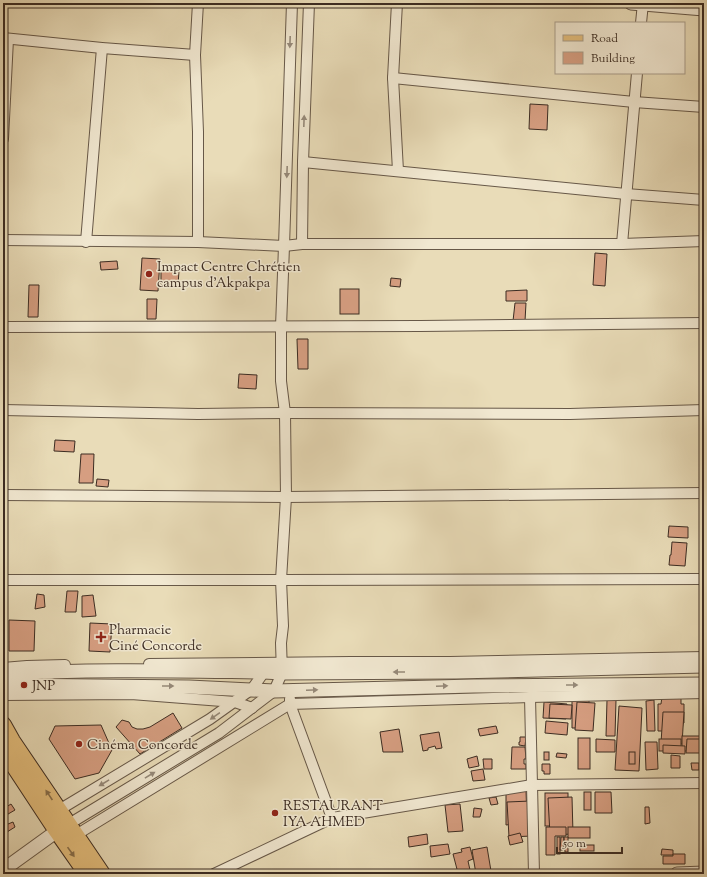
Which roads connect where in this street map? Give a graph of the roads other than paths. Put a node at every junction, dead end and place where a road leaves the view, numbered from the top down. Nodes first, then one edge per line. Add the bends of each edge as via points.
1 (198, 3) edge
2 (292, 3) edge
3 (309, 3) edge
4 (397, 3) edge
5 (639, 3) edge
6 (704, 9) edge
7 (641, 22) edge
8 (6, 38) edge
9 (102, 48) junction
10 (195, 55) junction
11 (637, 74) edge
12 (393, 78) junction
13 (634, 102) junction
14 (704, 107) edge
15 (3, 139) edge
16 (303, 162) junction
17 (398, 171) junction
18 (626, 194) junction
19 (704, 200) edge
20 (3, 240) edge
21 (704, 241) edge
22 (86, 242) junction
23 (198, 242) junction
24 (302, 244) junction
25 (622, 244) junction
26 (284, 246) junction
27 (704, 323) edge
28 (3, 327) edge
29 (281, 327) junction
30 (3, 410) edge
31 (704, 410) edge
32 (285, 413) junction
33 (704, 493) edge
34 (3, 495) edge
35 (286, 498) junction
36 (704, 579) edge
37 (3, 580) edge
38 (281, 580) junction
39 (704, 657) edge
40 (704, 666) edge
41 (3, 668) edge
42 (282, 668) junction
43 (264, 672) junction
44 (3, 674) edge
45 (704, 684) edge
46 (3, 686) edge
47 (252, 690) junction
48 (274, 691) junction
49 (290, 691) junction
50 (704, 693) edge
51 (3, 695) edge
52 (530, 697) junction
53 (235, 702) junction
54 (290, 704) junction
55 (252, 708) junction
56 (3, 724) edge
57 (3, 751) edge
58 (704, 783) edge
59 (532, 785) junction
60 (59, 810) junction
61 (332, 818) junction
62 (67, 830) junction
63 (3, 870) edge
64 (704, 873) edge
65 (87, 874) edge
66 (102, 874) edge
67 (214, 874) edge
68 (534, 874) edge
69 (677, 874) edge

1 - 10 street
2 -> 26 street
16 -> 3 street
4 - 12 street
5 - 6 street
5 - 7 street
8 - 9 street
8 - 15 street
9 - 10 street
9 - 22 street
10 - 23 street
11 - 13 street
12 - 13 street
12 - 17 street
13 - 14 street
13 - 18 street
16 - 17 street
16 - 24 street
17 - 18 street
18 - 19 street
18 - 25 street
20 - 22 street
21 - 25 street
22 - 23 street
23 - 26 street
24 - 25 street
24 - 26 street
26 - 29 street
27 - 29 street
28 - 29 street
29 - 32 street via 281,381
30 - 32 street
31 - 32 street via 570,414
32 - 35 street
33 - 35 street
34 - 35 street
35 - 38 street
36 - 38 street
37 - 38 street
38 - 42 street
39 - 42 street via 350,662
40 -> 42 street via 456,672
41 - 42 street
42 - 43 street
42 - 48 street
43 - 44 street via 136,670
43 - 47 street
49 -> 45 street
46 -> 47 street
47 - 48 street
47 - 53 street
48 - 49 street
48 - 55 street
49 - 54 street
50 - 52 street
51 - 53 street via 131,694
52 - 54 street
52 - 59 street
53 - 55 street
53 -> 60 street
54 - 61 street
54 - 62 street
62 -> 55 street via 220,733
60 -> 56 main road
57 - 62 main road
58 - 59 street
59 - 61 street
59 - 68 street
60 - 62 main road
61 - 67 street
62 - 63 street
62 -> 65 main road
62 - 66 main road
64 - 69 street

